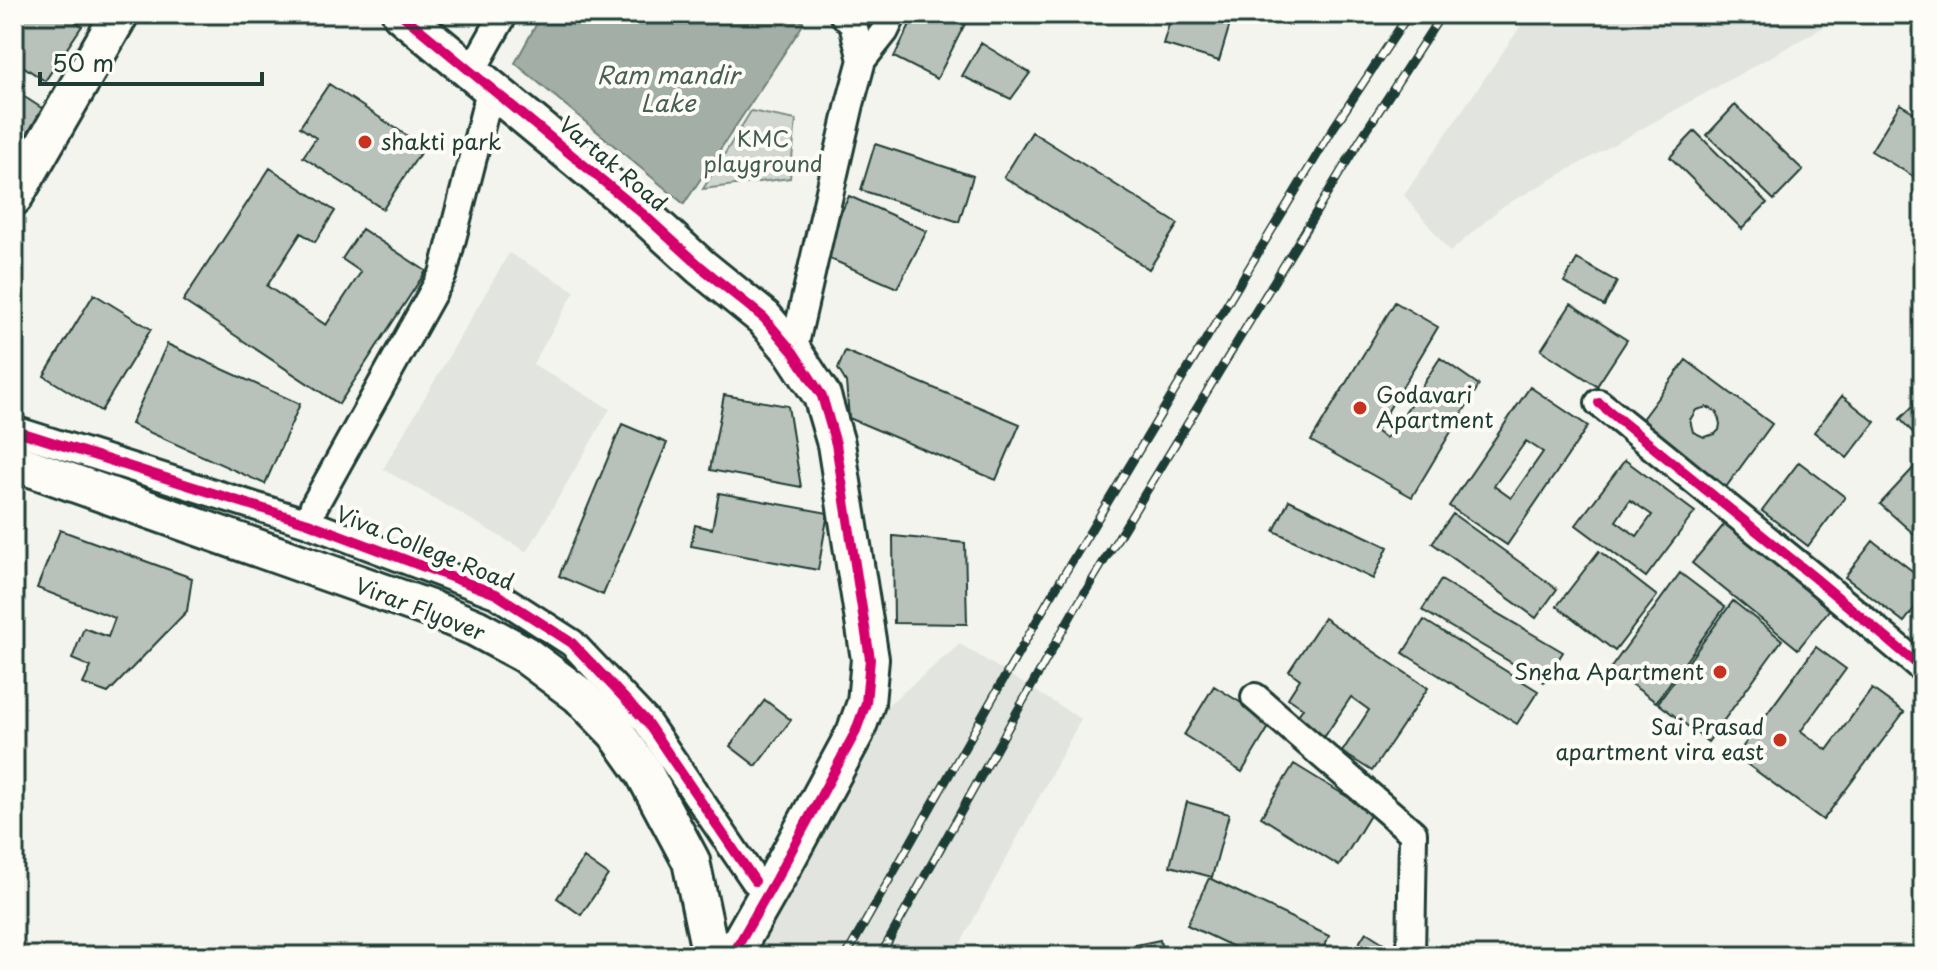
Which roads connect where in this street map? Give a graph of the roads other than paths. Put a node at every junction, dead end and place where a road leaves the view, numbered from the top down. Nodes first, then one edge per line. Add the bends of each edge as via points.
1 (120, 14) edge
2 (401, 14) edge
3 (504, 14) edge
4 (843, 14) edge
5 (893, 14) edge
6 (862, 60) junction
7 (481, 79) junction
8 (14, 197) edge
9 (793, 352) junction
10 (1599, 403) dead end
11 (14, 430) edge
12 (14, 462) edge
13 (308, 523) junction
14 (1923, 669) edge
15 (1255, 697) dead end
16 (755, 881) dead end
17 (711, 956) edge
18 (732, 956) edge
19 (1411, 956) edge

1 - 8 street
2 - 7 street, Vartak Road
3 - 7 street
4 - 6 street via 853,24
5 - 6 street
6 - 9 street
7 - 9 street, Vartak Road via 764,318
7 - 13 street via 443,274
9 - 18 street, Vartak Road via 822,396 836,444 870,659 866,703 855,733
10 - 14 street
11 - 13 street, Viva College Road
12 - 17 street, Virar Flyover via 433,610 524,654 579,695 643,771 691,861
13 - 16 street, Viva College Road via 496,594 572,643 646,721
15 - 19 street via 1413,833

